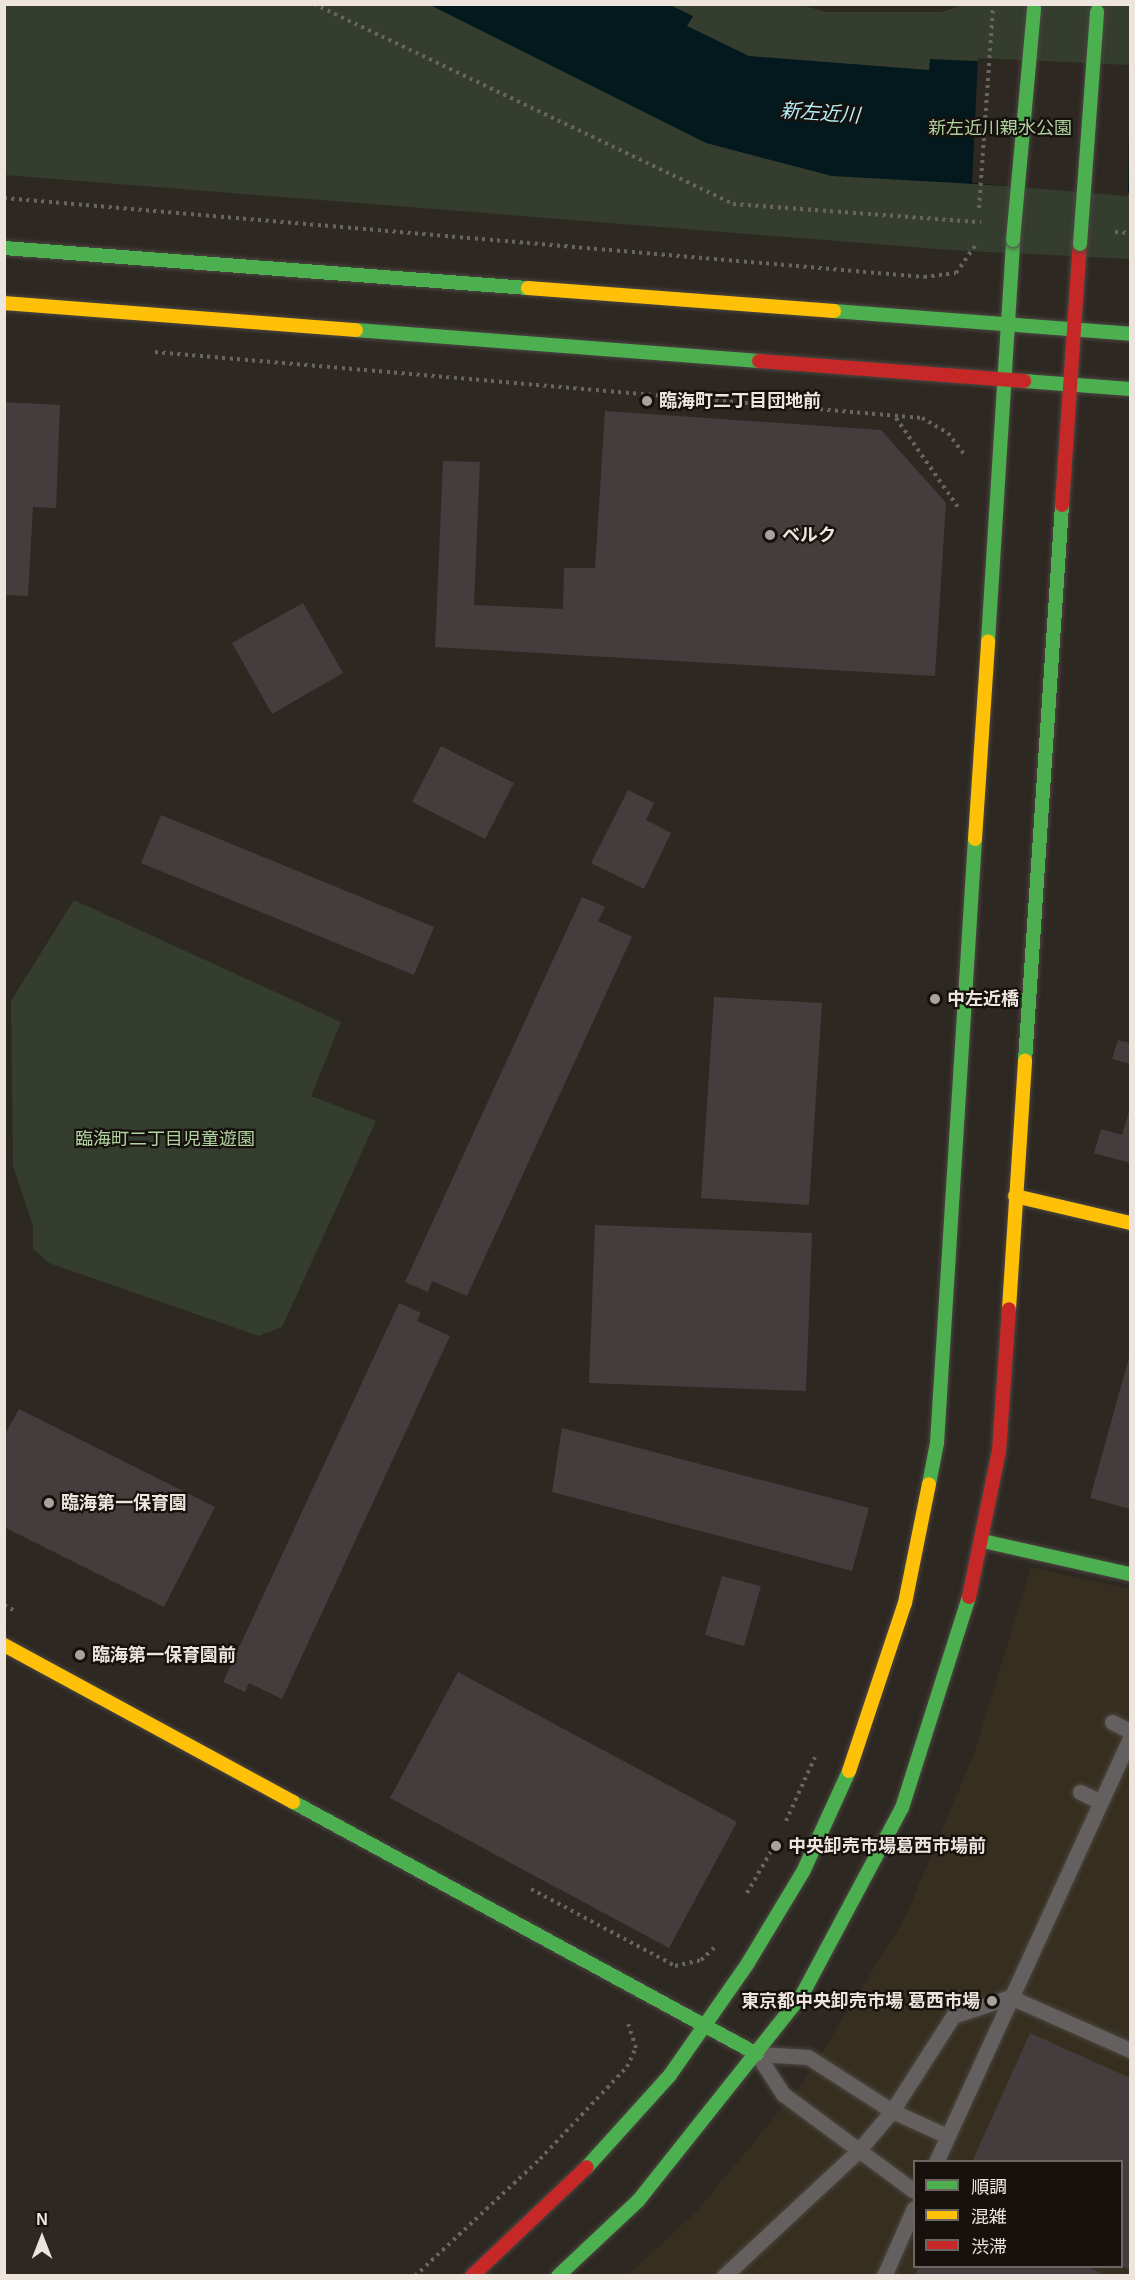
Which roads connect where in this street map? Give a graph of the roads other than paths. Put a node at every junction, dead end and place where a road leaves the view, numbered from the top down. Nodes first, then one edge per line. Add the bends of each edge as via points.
1 (1034, 7) edge
2 (1098, 8) edge
3 (4, 248) edge
4 (4, 303) edge
5 (1008, 326) junction
6 (1073, 331) junction
7 (1131, 334) edge
8 (1005, 381) junction
9 (1069, 385) junction
10 (1131, 389) edge
11 (1015, 1196) junction
12 (1131, 1223) edge
13 (983, 1541) junction
14 (1131, 1574) edge
15 (4, 1645) edge
16 (1112, 1722) dead end
17 (1131, 1731) edge
18 (1131, 1739) edge
19 (1080, 1792) dead end
20 (1101, 1803) junction
21 (1010, 1997) junction
22 (705, 2025) junction
23 (1131, 2050) edge
24 (757, 2054) junction
25 (892, 2111) junction
26 (947, 2136) junction
27 (858, 2151) junction
28 (937, 2160) edge
29 (913, 2190) edge
30 (913, 2212) edge
31 (472, 2276) edge
32 (558, 2276) edge
33 (724, 2276) edge
34 (884, 2276) edge

1 - 5 street, bridge
2 - 6 street, bridge
3 - 5 street
4 - 8 street
5 - 6 street
5 - 8 street
6 - 7 street
6 - 9 street
8 - 9 street
8 - 22 street via 937,1443 923,1528 871,1717 844,1785 803,1872
9 - 10 street
9 - 11 street
11 - 12 street
11 - 13 street via 999,1451
13 - 14 street
13 - 24 street via 930,1732 902,1808 802,1995
15 - 22 street
16 - 17 lane
18 - 20 lane
19 - 20 lane
20 - 21 lane
21 - 23 lane
21 - 25 lane via 953,2016
21 - 26 lane
22 - 24 street
22 - 31 street via 670,2075 582,2173
24 - 25 lane via 808,2057
24 - 27 lane via 783,2094
24 - 32 street via 638,2201
25 - 26 lane
25 - 27 lane
26 - 28 lane
27 - 29 lane
27 - 33 lane
30 - 34 lane

